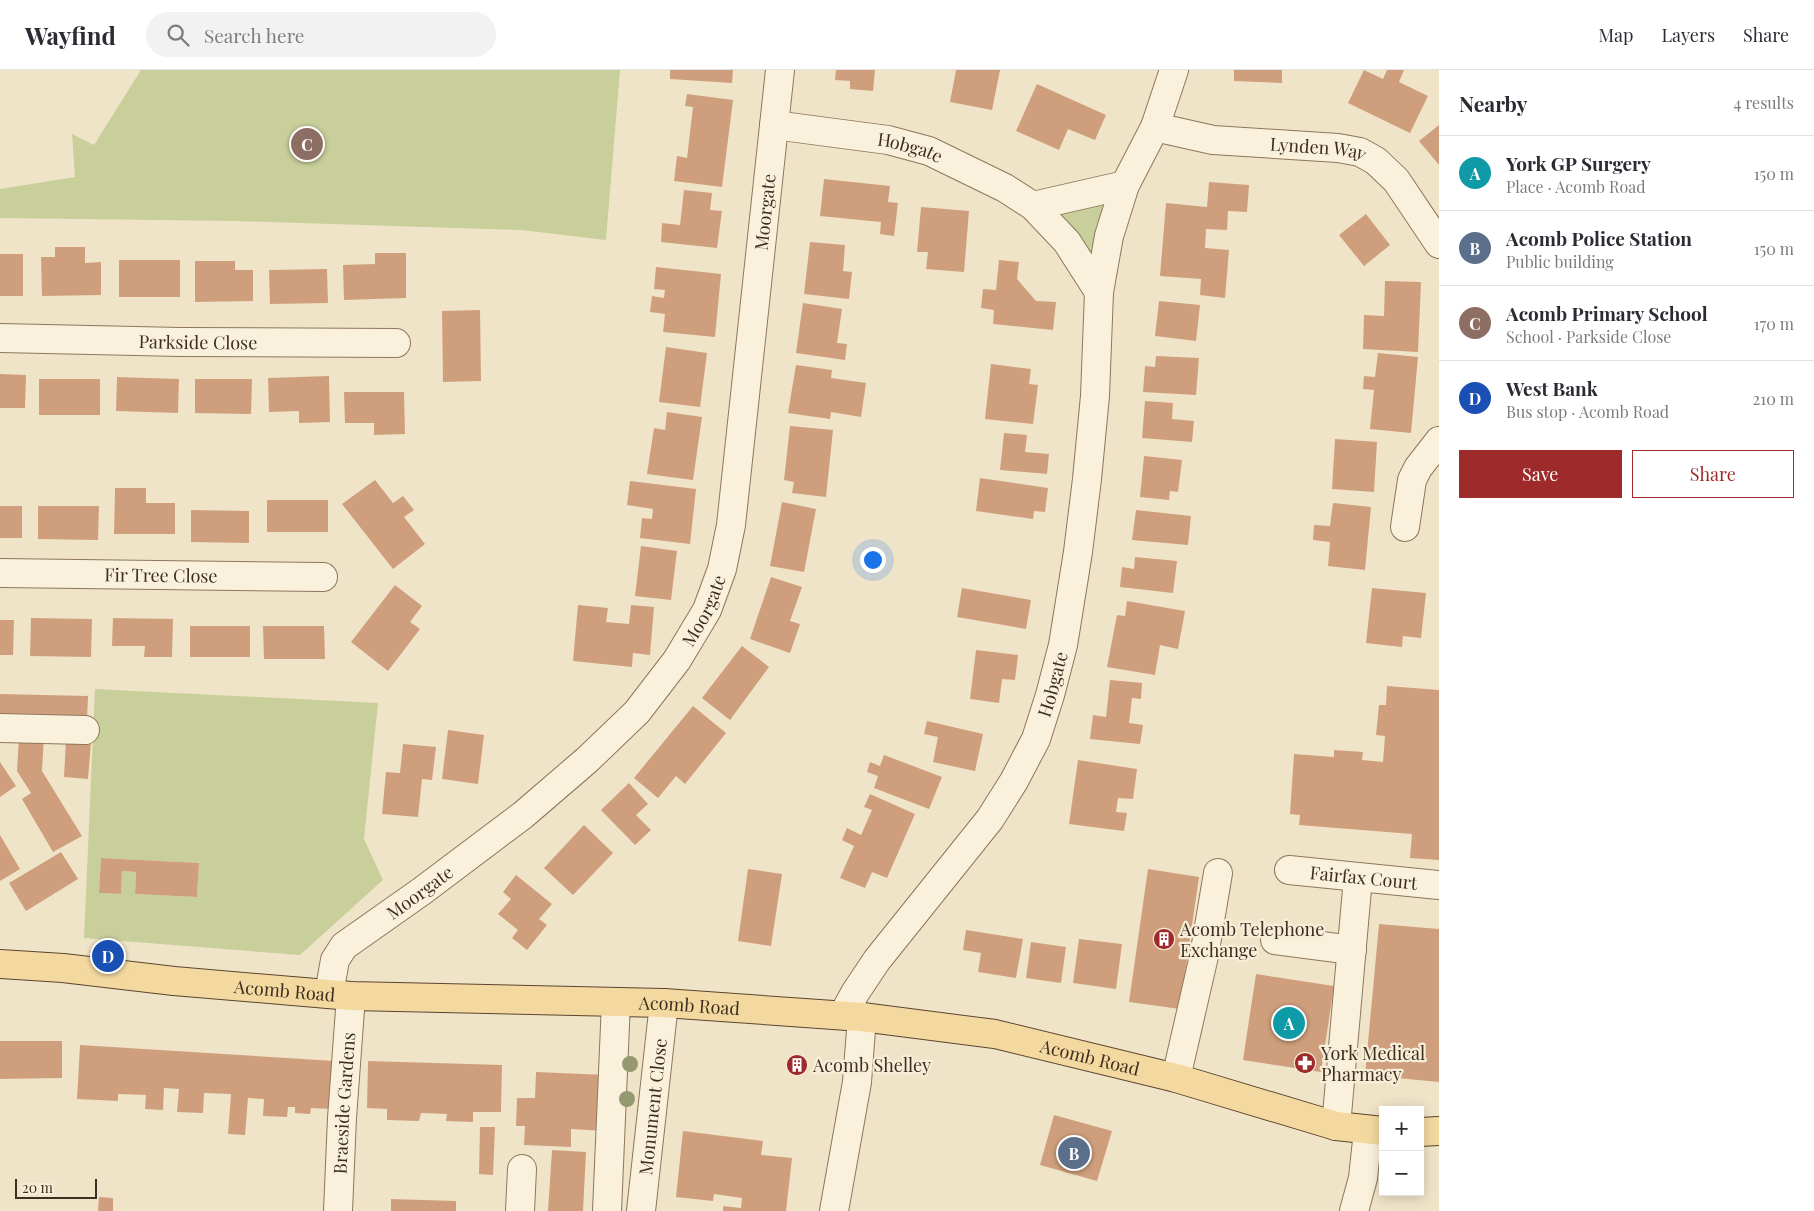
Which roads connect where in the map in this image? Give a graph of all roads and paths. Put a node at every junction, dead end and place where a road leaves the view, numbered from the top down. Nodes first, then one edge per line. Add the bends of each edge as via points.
1 (780, 70) edge
2 (1174, 70) edge
3 (774, 124) junction
4 (1155, 127) junction
5 (1125, 185) junction
6 (1033, 206) junction
7 (1439, 244) edge
8 (1099, 292) junction
9 (0, 338) edge
10 (396, 343) dead end
11 (1439, 441) edge
12 (1405, 527) dead end
13 (0, 573) edge
14 (323, 577) dead end
15 (0, 728) edge
16 (85, 730) dead end
17 (1289, 870) dead end
18 (1218, 873) dead end
19 (1358, 878) junction
20 (1439, 885) edge
21 (1275, 940) dead end
22 (1352, 950) junction
23 (0, 964) edge
24 (340, 995) junction
25 (616, 1002) junction
26 (664, 1003) junction
27 (853, 1016) junction
28 (1176, 1078) junction
29 (1336, 1126) junction
30 (1375, 1131) edge
31 (1424, 1132) edge
32 (1439, 1132) edge
33 (522, 1169) dead end
34 (338, 1211) edge
35 (520, 1211) edge
36 (607, 1211) edge
37 (641, 1211) edge
38 (834, 1211) edge
39 (1354, 1211) edge

1 - 3 street, Moorgate
2 - 4 street, Hobgate
3 - 6 street, Hobgate via 888,140 929,151 1005,188
3 - 24 street, Moorgate via 731,525 722,569 707,610 677,660 637,712 587,760 523,815 344,946 335,960
4 - 5 street, Hobgate
4 - 7 street, Lynden Way via 1213,140 1360,152 1376,161 1396,180
5 - 6 street
5 - 8 street, Hobgate via 1109,236
6 - 8 street, Hobgate via 1067,242
8 - 27 street, Hobgate via 1095,396 1078,552 1063,645 1036,739 990,819 855,992
9 - 10 street, Parkside Close
11 - 12 street via 1412,480
13 - 14 street, Fir Tree Close
15 - 16 street
17 - 19 street, Fairfax Court
18 - 28 street via 1204,956
19 - 20 street, Fairfax Court
19 - 22 street
21 - 22 street
22 - 29 street
23 - 24 main road, Acomb Road
24 - 25 main road, Acomb Road
24 - 34 street, Braeside Gardens via 342,1118
25 - 26 main road, Acomb Road
25 - 36 street
26 - 27 main road, Acomb Road
26 - 37 street, Monument Close
27 - 28 main road, Acomb Road via 996,1034
27 - 38 street via 857,1082
28 - 29 main road, Acomb Road
29 - 30 main road, Acomb Road
30 - 39 street
31 - 32 main road
33 - 35 street

